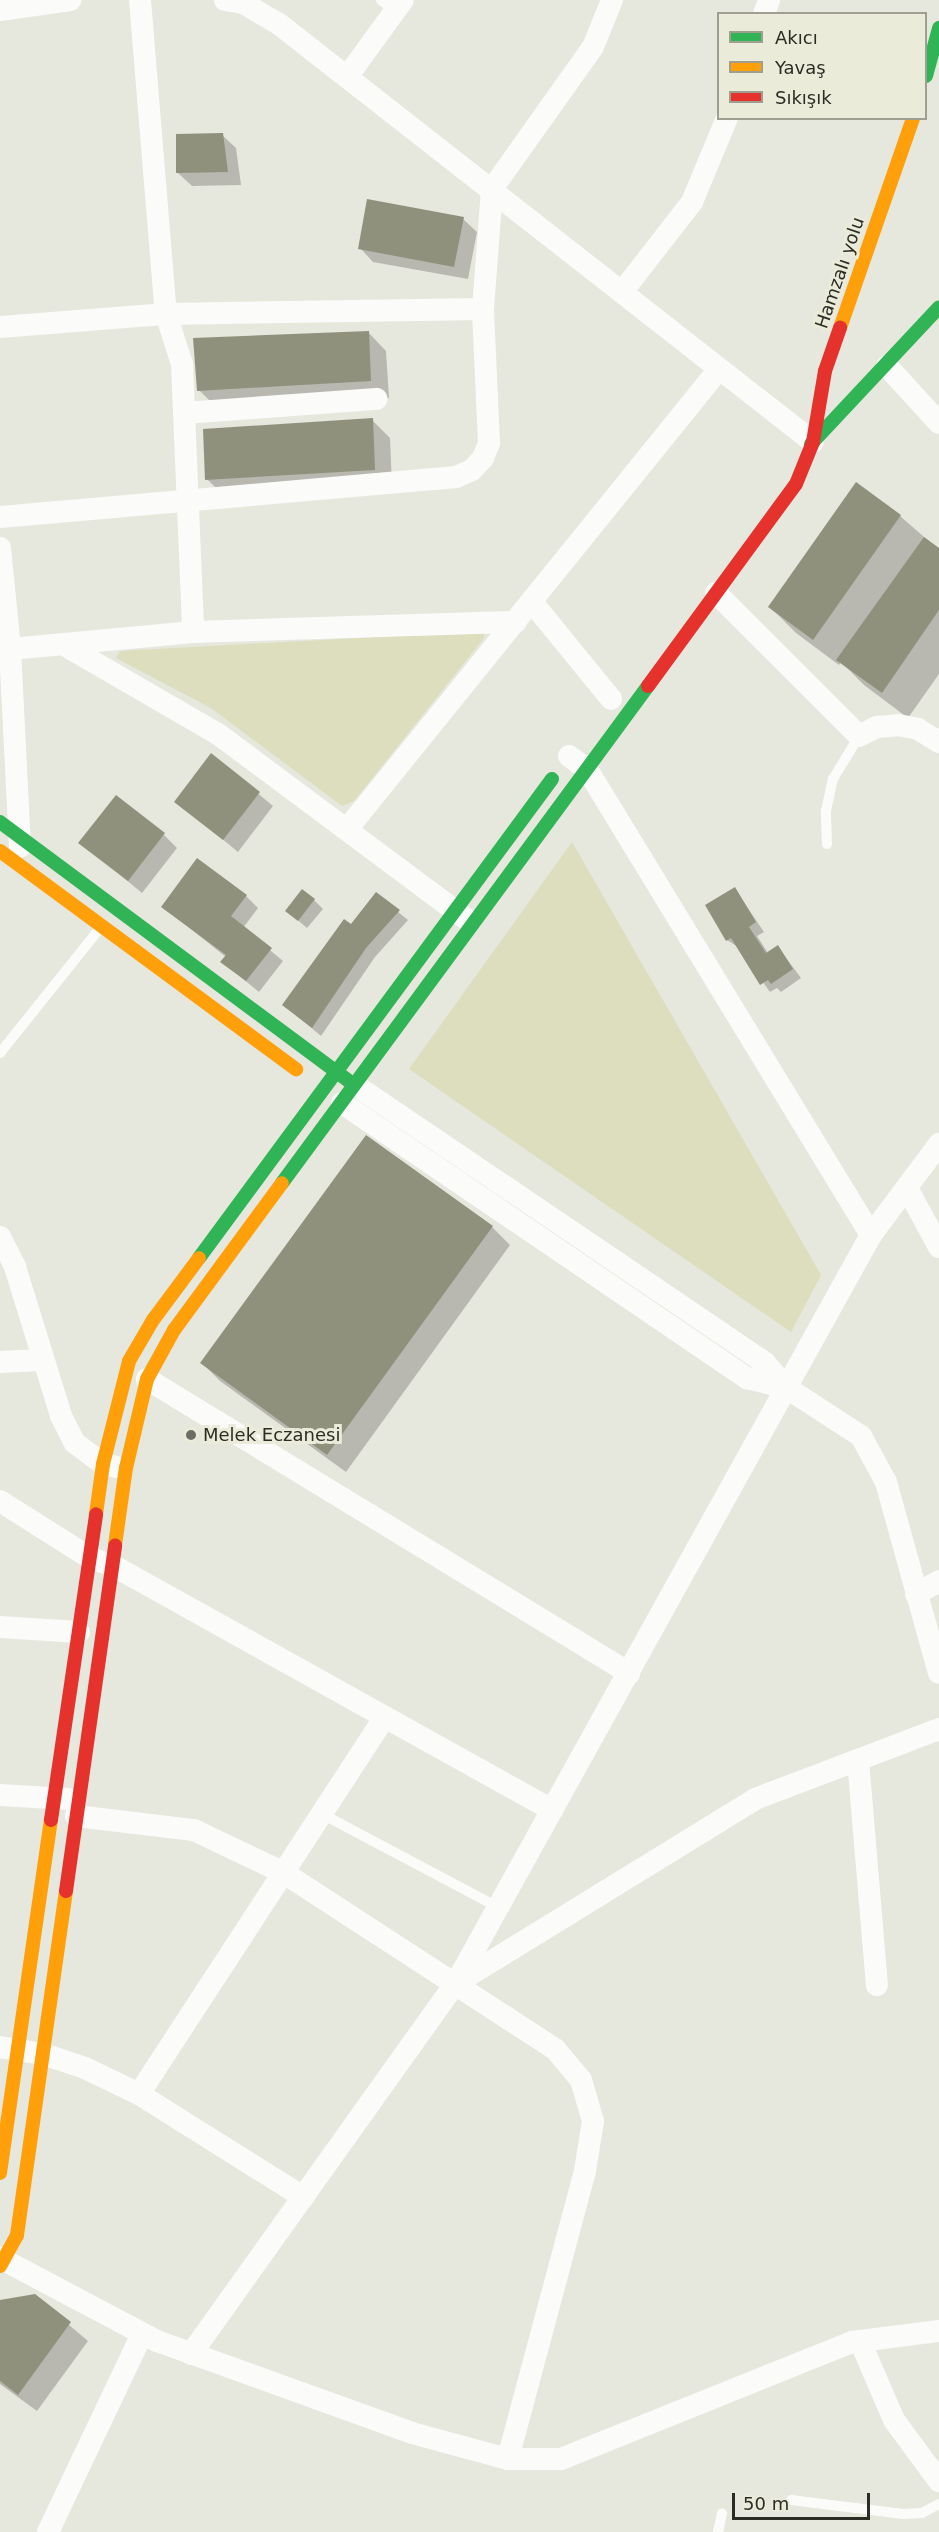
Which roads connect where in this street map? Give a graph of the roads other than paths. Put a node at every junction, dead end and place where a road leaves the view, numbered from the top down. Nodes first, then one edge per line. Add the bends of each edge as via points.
1 (70, 0) edge
2 (140, 0) edge
3 (612, 0) edge
4 (239, 1) edge
5 (393, 4) edge
6 (0, 10) edge
7 (939, 28) edge
8 (927, 72) edge
9 (347, 77) junction
10 (726, 120) edge
11 (912, 120) edge
12 (492, 189) junction
13 (622, 292) junction
14 (939, 307) edge
15 (483, 309) junction
16 (166, 314) junction
17 (0, 327) edge
18 (887, 366) junction
19 (719, 369) junction
20 (376, 399) dead end
21 (184, 413) junction
22 (939, 423) edge
23 (813, 442) junction
24 (788, 463) dead end
25 (188, 503) junction
26 (0, 517) edge
27 (0, 548) edge
28 (716, 593) junction
29 (532, 602) junction
30 (516, 622) junction
31 (193, 632) junction
32 (66, 646) junction
33 (10, 650) junction
34 (611, 699) dead end
35 (859, 736) junction
36 (939, 742) edge
37 (577, 757) junction
38 (0, 822) edge
39 (348, 828) junction
40 (22, 838) junction
41 (827, 844) dead end
42 (8, 857) edge
43 (464, 917) junction
44 (102, 926) junction
45 (0, 1053) edge
46 (329, 1085) junction
47 (939, 1144) edge
48 (907, 1188) junction
49 (870, 1235) junction
50 (0, 1238) edge
51 (939, 1247) edge
52 (42, 1360) junction
53 (0, 1362) edge
54 (147, 1379) junction
55 (787, 1388) junction
56 (103, 1464) junction
57 (126, 1468) junction
58 (0, 1501) edge
59 (90, 1558) junction
60 (112, 1565) junction
61 (939, 1581) edge
62 (916, 1594) junction
63 (0, 1628) edge
64 (79, 1632) junction
65 (629, 1673) junction
66 (939, 1673) edge
67 (385, 1717) junction
68 (939, 1729) edge
69 (858, 1760) junction
70 (0, 1795) edge
71 (54, 1798) junction
72 (78, 1808) junction
73 (552, 1810) junction
74 (322, 1814) junction
75 (284, 1873) junction
76 (498, 1907) junction
77 (456, 1983) junction
78 (877, 1985) dead end
79 (9, 2049) edge
80 (43, 2054) junction
81 (140, 2094) junction
82 (0, 2173) edge
83 (303, 2197) junction
84 (2, 2261) edge
85 (939, 2331) edge
86 (142, 2334) junction
87 (860, 2341) junction
88 (192, 2354) junction
89 (508, 2458) junction
90 (939, 2481) edge
91 (791, 2500) dead end
92 (939, 2505) edge
93 (722, 2513) dead end
94 (48, 2532) edge
95 (718, 2532) edge

1 - 6 street
2 - 16 street
3 - 12 street via 593,47
4 - 9 street via 279,24
5 - 9 street
7 - 8 main road
9 - 12 street
10 - 13 street via 692,202
11 - 23 main road, Hamzalı yolu via 825,371
12 - 13 street
12 - 15 street
13 - 19 street
14 - 18 main road
15 - 16 street
15 - 25 street via 489,443 472,470 456,477
16 - 17 street
16 - 21 street via 182,364
18 - 22 street
18 - 23 main road
19 - 23 street
19 - 29 street
20 - 21 street
21 - 25 street
23 - 24 main road
23 - 28 main road via 796,484
25 - 26 street
25 - 31 street
27 - 33 street
28 - 35 street
28 - 37 main road
29 - 30 street
29 - 34 street
30 - 31 street
30 - 39 street
31 - 32 street
32 - 33 street
32 - 39 street via 218,734
33 - 40 street
35 - 36 street via 877,727 898,724 918,729
35 - 41 lane via 833,779 826,811
37 - 43 main road
37 - 43 main road
37 - 49 street
38 - 40 main road
39 - 43 street
40 - 42 street
40 - 46 main road
42 - 44 main road
43 - 46 main road
43 - 46 main road
44 - 45 lane
44 - 46 main road
46 - 54 main road
46 - 55 street via 765,1363
46 - 56 main road via 153,1320 129,1361
47 - 48 street
48 - 49 street
48 - 51 street
49 - 55 street
50 - 52 street via 15,1267
52 - 53 street
52 - 56 street via 61,1416 75,1443
54 - 57 main road
54 - 65 street
55 - 62 street via 861,1436 886,1482
55 - 65 street
56 - 57 street
56 - 59 main road
57 - 60 main road
58 - 59 street
59 - 60 street
59 - 64 main road
60 - 67 street
60 - 72 main road
61 - 62 street
62 - 66 street
63 - 64 street
64 - 71 main road
65 - 73 street
67 - 73 street
67 - 74 street
68 - 69 street
69 - 77 street via 755,1798
69 - 78 street
70 - 71 street
71 - 72 street
71 - 79 main road
72 - 75 street via 194,1830
72 - 80 main road
73 - 76 street
74 - 75 street
74 - 76 lane
75 - 77 street
75 - 81 street
76 - 77 street
77 - 83 street
77 - 89 street via 555,2049 581,2080 593,2121 585,2171
79 - 80 street
79 - 82 main road
80 - 81 street via 85,2068
80 - 84 main road via 17,2235
81 - 83 street
83 - 88 street
84 - 86 street
85 - 87 street
86 - 88 street
86 - 94 street
87 - 89 street via 561,2459
87 - 90 street via 894,2420
88 - 89 street via 412,2433
91 - 92 lane via 903,2514 922,2513
93 - 95 lane

